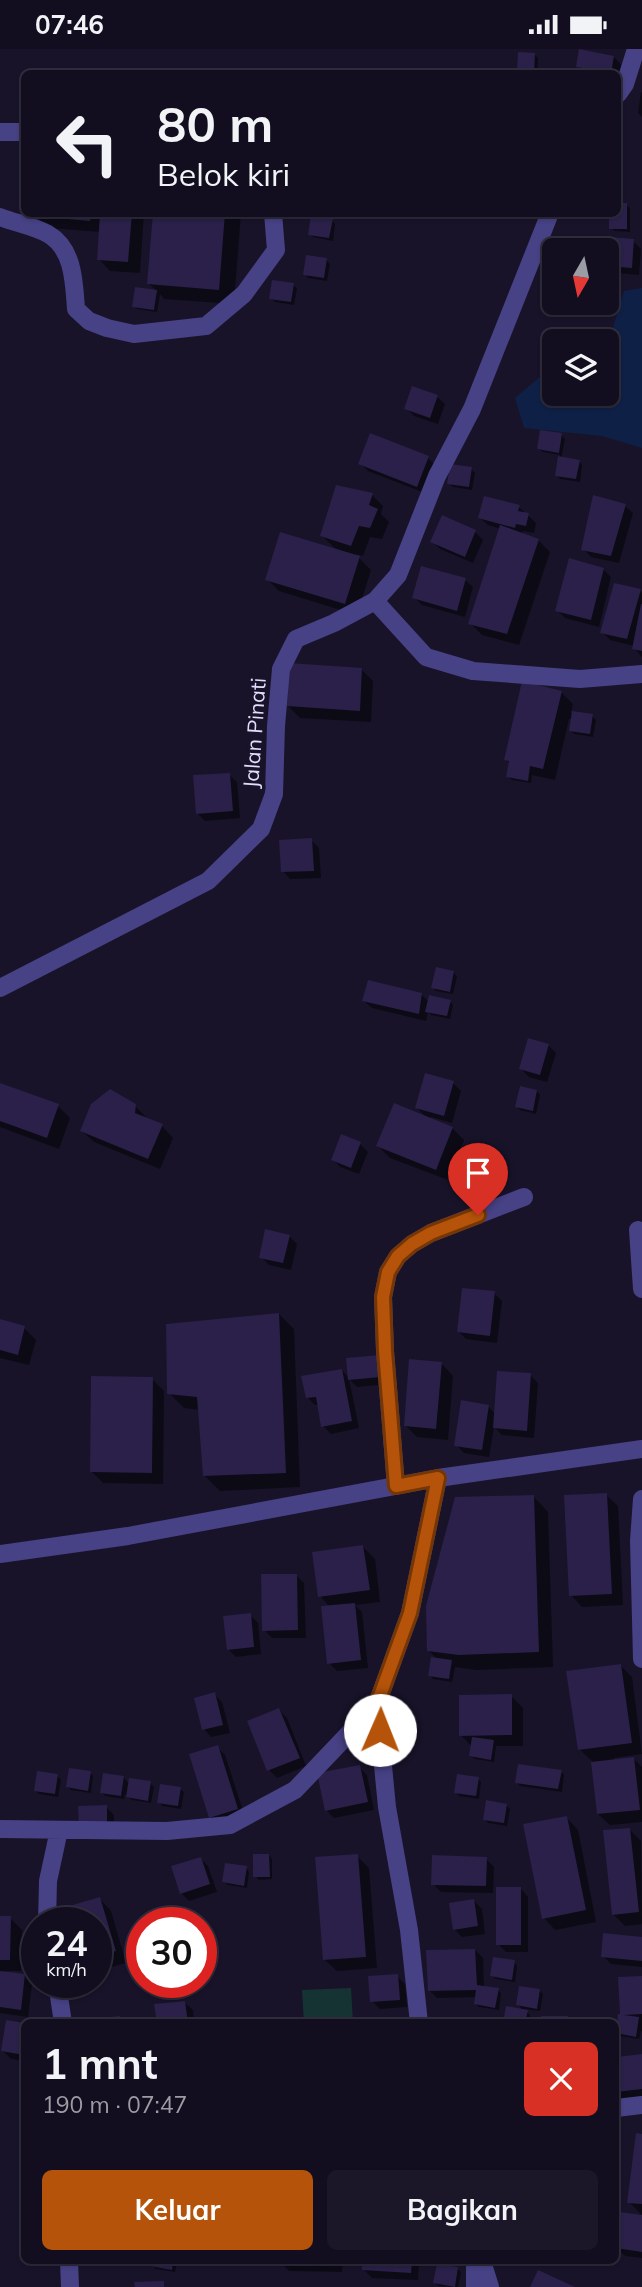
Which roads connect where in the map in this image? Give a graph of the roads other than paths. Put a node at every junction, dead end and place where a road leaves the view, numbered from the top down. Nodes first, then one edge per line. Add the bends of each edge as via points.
1 (636, 49) edge
2 (621, 89) edge
3 (0, 132) edge
4 (21, 132) edge
5 (0, 217) edge
6 (273, 217) edge
7 (548, 217) edge
8 (375, 601) junction
9 (642, 674) edge
10 (0, 988) edge
11 (524, 1198) dead end
12 (638, 1230) dead end
13 (642, 1289) edge
14 (642, 1449) edge
15 (438, 1478) junction
16 (396, 1486) junction
17 (642, 1499) edge
18 (0, 1553) edge
19 (642, 1659) edge
20 (377, 1704) junction
21 (0, 1829) edge
22 (59, 1830) junction
23 (47, 1907) edge
24 (60, 1998) edge
25 (63, 2019) edge
26 (419, 2019) edge
27 (642, 2105) edge
28 (619, 2108) edge
29 (69, 2264) edge
30 (475, 2264) edge
31 (483, 2264) edge
32 (70, 2287) edge
33 (475, 2287) edge
34 (490, 2287) edge

1 - 2 street
3 - 4 street
5 - 6 street via 49,235 63,250 74,272 76,309 89,321 134,334 206,326 244,294 276,250
7 - 8 street, Jalan Pinati via 472,409 438,476 398,575
8 - 9 street via 426,657 473,671 580,679
8 - 10 street, Jalan Pinati via 296,639 281,669 274,794 261,829 208,881
11 - 16 street via 431,1233 398,1256 388,1272 383,1297 385,1351
12 - 13 street
14 - 15 street
15 - 16 street
15 - 20 street via 410,1613
16 - 18 street via 141,1534
17 - 19 street
20 - 22 street via 295,1790 230,1825 167,1831
20 - 26 street via 387,1807
21 - 22 street
22 - 23 street
24 - 25 street
27 - 28 street
29 - 32 street
30 - 33 street
31 - 34 street

